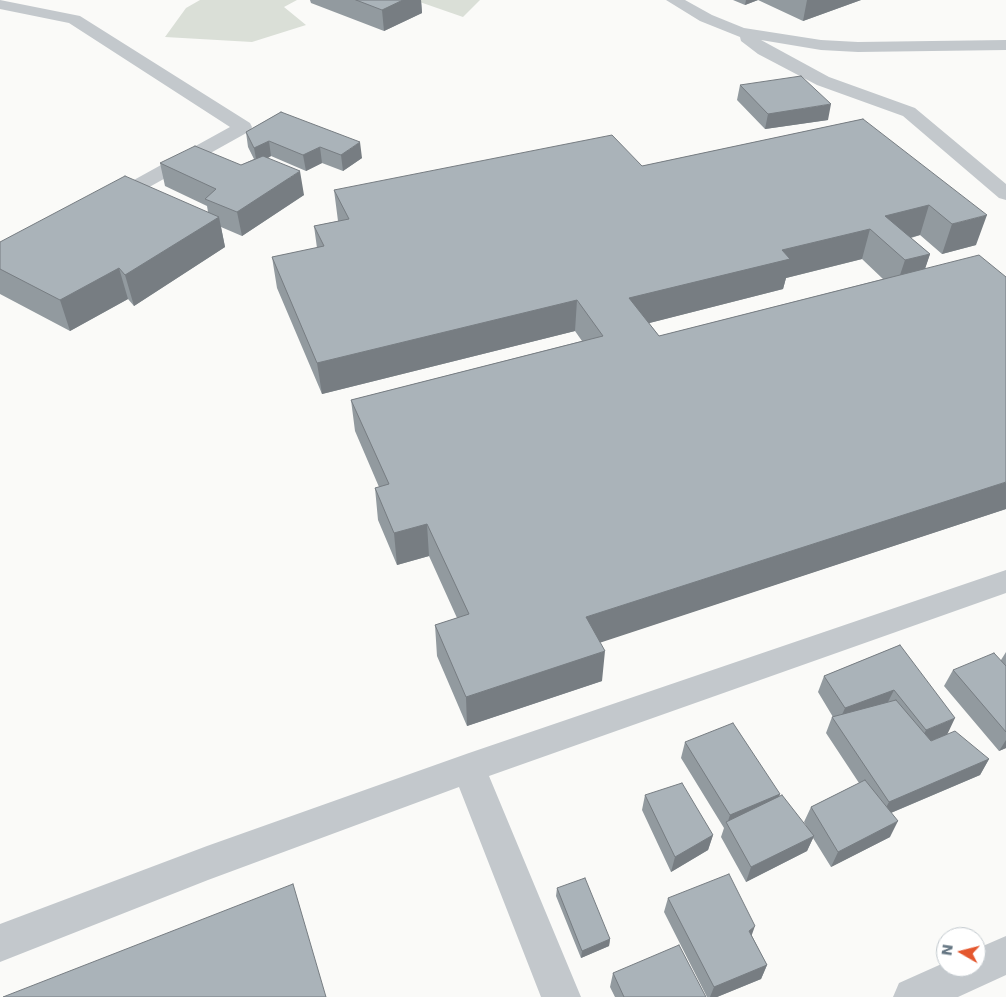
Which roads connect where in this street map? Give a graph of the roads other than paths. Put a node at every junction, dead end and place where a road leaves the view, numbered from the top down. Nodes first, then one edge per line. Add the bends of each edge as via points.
1 (674, 0) edge
2 (0, 4) edge
3 (740, 32) junction
4 (1006, 45) edge
5 (1006, 194) edge
6 (95, 210) edge
7 (1006, 581) edge
8 (469, 768) junction
9 (0, 943) edge
10 (1006, 955) edge
11 (561, 997) edge
12 (913, 997) edge

1 - 3 street
2 - 6 street via 74,19 243,127
3 - 4 street via 821,45 858,47
3 - 5 street via 764,50 824,81 908,112
7 - 8 street
8 - 9 street via 207,863
8 - 11 street
10 - 12 street

